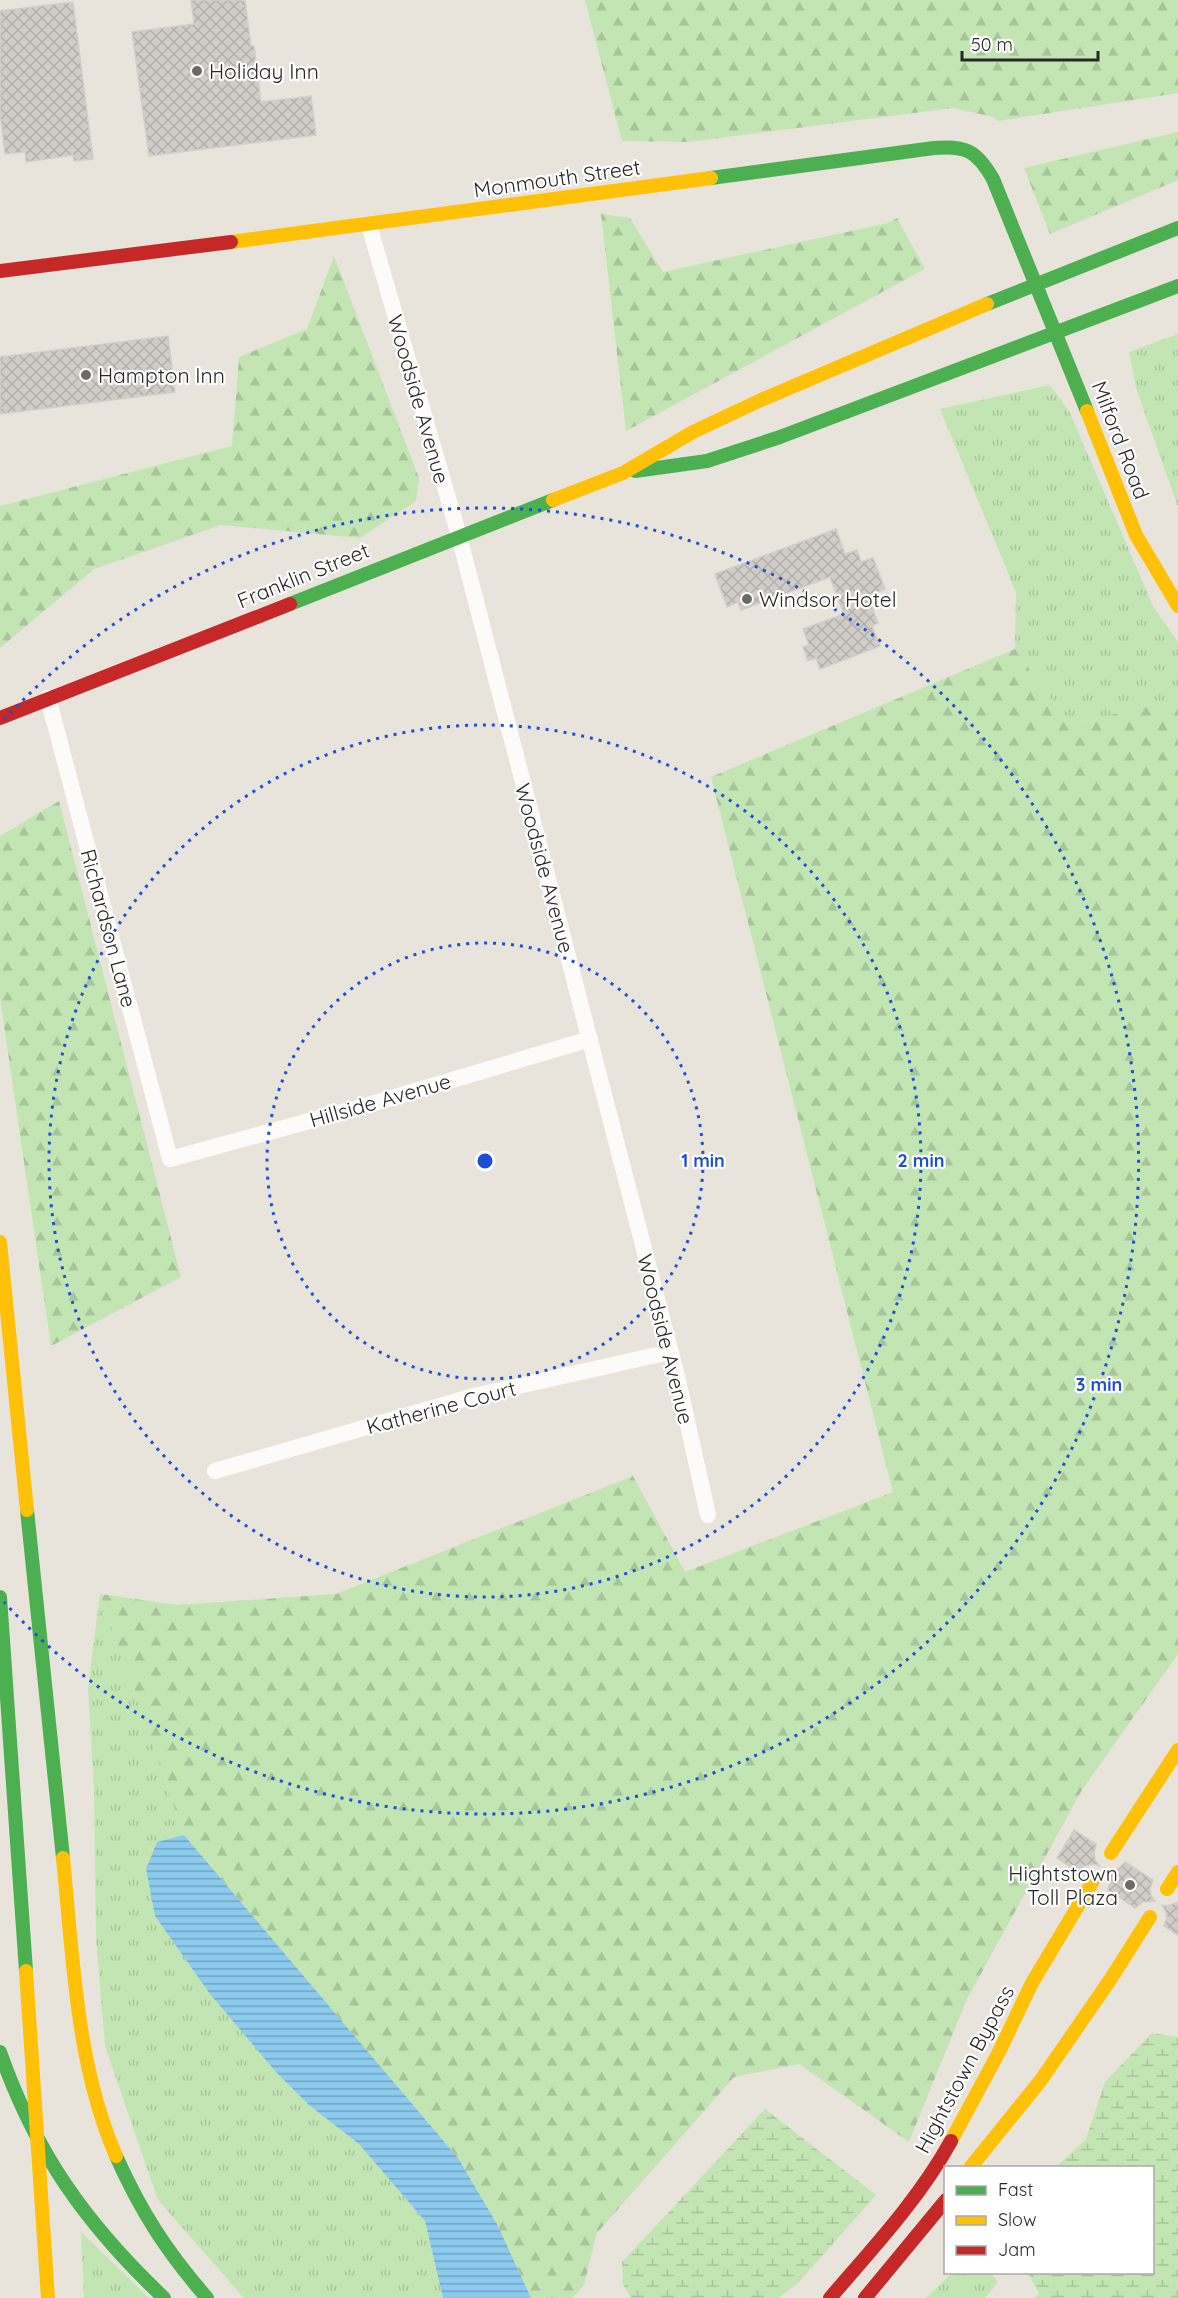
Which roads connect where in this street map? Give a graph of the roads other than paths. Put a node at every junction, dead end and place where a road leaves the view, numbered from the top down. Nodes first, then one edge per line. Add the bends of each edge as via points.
1 (369, 225) junction
2 (1178, 228) edge
3 (0, 271) edge
4 (1036, 283) junction
5 (1178, 286) edge
6 (1056, 332) junction
7 (622, 473) junction
8 (459, 536) junction
9 (1178, 606) edge
10 (48, 698) junction
11 (0, 718) edge
12 (590, 1039) junction
13 (170, 1159) joint
14 (0, 1242) edge
15 (670, 1352) junction
16 (214, 1471) dead end
17 (708, 1515) dead end
18 (0, 1597) edge
19 (1178, 1750) edge
20 (1111, 1853) dead end
21 (1178, 1872) edge
22 (1093, 1881) dead end
23 (1167, 1889) dead end
24 (1150, 1917) dead end
25 (0, 2052) edge
26 (1041, 2080) junction
27 (972, 2166) edge
28 (989, 2166) edge
29 (944, 2201) edge
30 (858, 2267) junction
31 (48, 2298) edge
32 (164, 2298) edge
33 (207, 2298) edge
34 (822, 2298) edge
35 (830, 2298) edge
36 (865, 2298) edge

1 - 3 main road, Monmouth Street
1 - 4 main road, Monmouth Street via 950,147 969,150 984,162
1 - 8 street, Woodside Avenue
2 - 4 main road
4 - 6 main road, Milford Road
4 - 7 main road via 761,400 693,432
5 - 6 main road
6 - 7 main road via 707,461
6 - 9 main road, Milford Road via 1136,535
7 - 8 main road, Franklin Street
8 - 10 main road, Franklin Street
8 - 12 street, Woodside Avenue
10 - 11 main road, Franklin Street
10 - 13 street, Richardson Lane
12 - 13 street, Hillside Avenue
12 - 15 street, Woodside Avenue
14 - 33 main road via 85,2053 101,2117 125,2178 174,2260
15 - 16 street, Katherine Court via 474,1396
15 - 17 street, Woodside Avenue
18 - 31 main road
19 - 20 main road
21 - 23 main road
22 - 30 main road, Hightstown Bypass via 1032,1983 989,2073 941,2159
24 - 26 main road
25 - 32 main road via 46,2157 107,2241
26 - 27 main road
26 - 28 main road
29 - 36 main road
30 - 34 main road
30 - 35 main road

